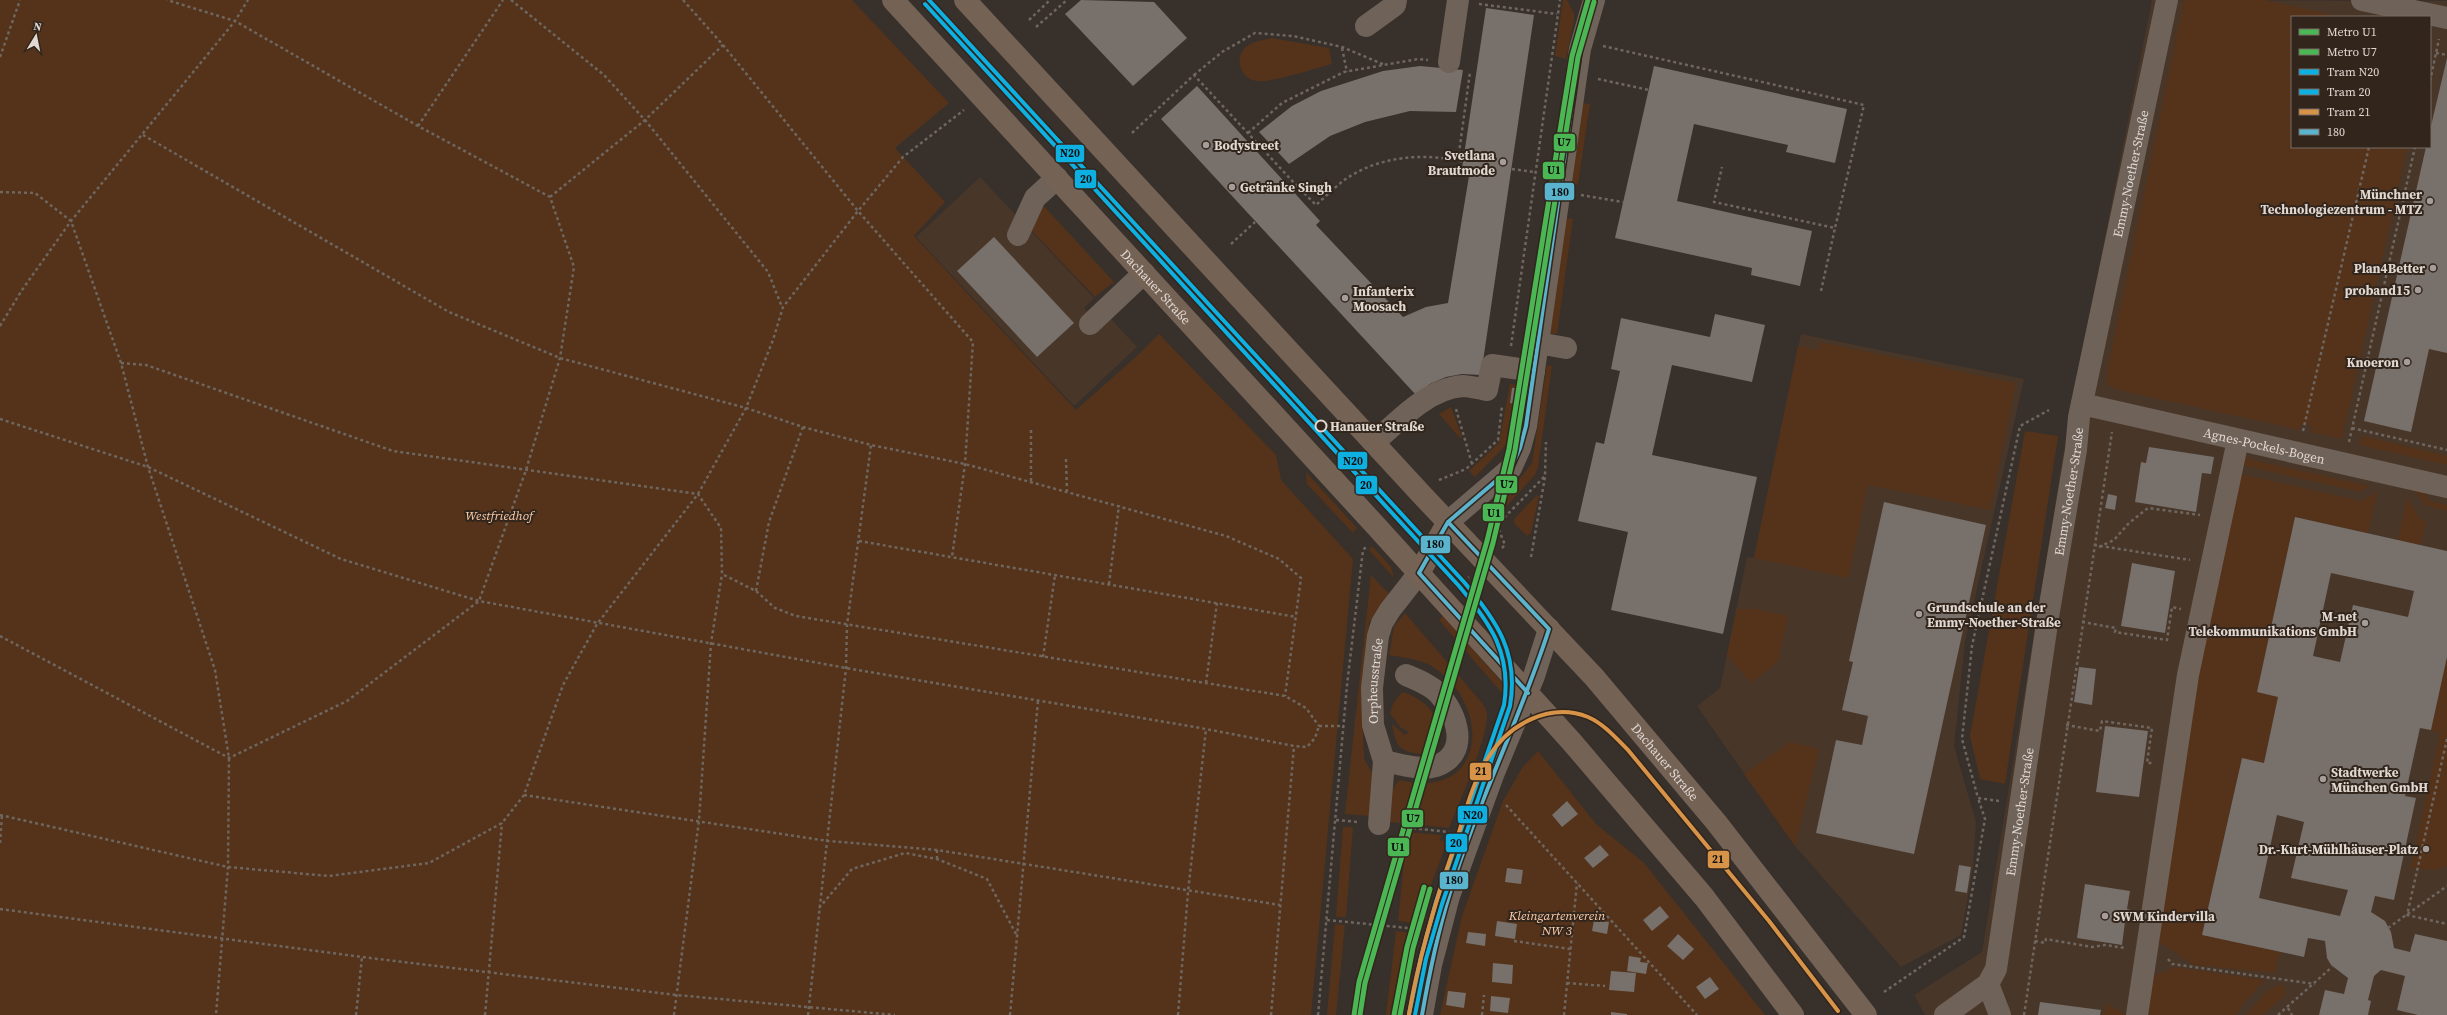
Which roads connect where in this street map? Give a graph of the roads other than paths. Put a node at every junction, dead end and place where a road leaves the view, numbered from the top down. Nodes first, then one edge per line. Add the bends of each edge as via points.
1 (893, 0) edge
2 (965, 0) edge
3 (1396, 0) edge
4 (1458, 0) edge
5 (1594, 0) edge
6 (2167, 0) edge
7 (2362, 0) edge
8 (2446, 18) edge
9 (1366, 26) dead end
10 (1448, 62) road end
11 (1057, 178) junction
12 (1018, 235) dead end
13 (1144, 273) junction
14 (1090, 324) dead end
15 (1538, 343) junction
16 (1566, 348) dead end
17 (1534, 371) junction
18 (2082, 404) junction
19 (2238, 440) junction
20 (1376, 442) junction
21 (2447, 487) edge
22 (1448, 522) junction
23 (1419, 573) junction
24 (1549, 629) junction
25 (1406, 675) dead end
26 (1528, 693) junction
27 (1384, 761) junction
28 (1379, 824) dead end
29 (1988, 984) junction
30 (1422, 1015) edge
31 (1793, 1015) edge
32 (1866, 1015) edge
33 (1945, 1015) edge
34 (2000, 1015) edge
35 (2137, 1015) edge

1 - 11 main road, Dachauer Straße
2 - 20 main road, Dachauer Straße
3 - 9 street via 1394,5
4 - 10 street
5 - 15 street via 1580,49
6 - 18 street, Emmy-Noether-Straße
7 - 8 street
11 - 12 street via 1035,198
11 - 13 main road, Dachauer Straße
13 - 14 street
13 - 23 main road, Dachauer Straße
15 - 16 street
15 - 17 street
17 - 20 street via 1492,365 1487,390 1463,386 1438,393 1422,402
17 - 22 street via 1526,426 1520,448 1510,468
18 - 19 street, Agnes-Pockels-Bogen
18 - 29 street, Emmy-Noether-Straße via 1996,969
19 - 21 street, Agnes-Pockels-Bogen
19 - 35 street via 2188,675
20 - 22 main road, Dachauer Straße
22 - 23 main road
22 - 24 main road, Dachauer Straße
23 - 26 main road, Dachauer Straße
23 - 27 street, Orpheusstraße via 1390,610 1378,636 1372,688 1373,725
24 - 26 street
24 - 32 main road, Dachauer Straße via 1594,677 1716,822
25 - 27 street via 1427,684 1445,702 1452,712 1458,730 1456,746 1444,762 1435,766 1417,767
26 - 30 street via 1499,760 1449,896 1431,965
26 - 31 main road, Dachauer Straße via 1704,897
27 - 28 street, Orpheusstraße
29 - 33 street, Emmy-Noether-Straße
29 - 34 street

